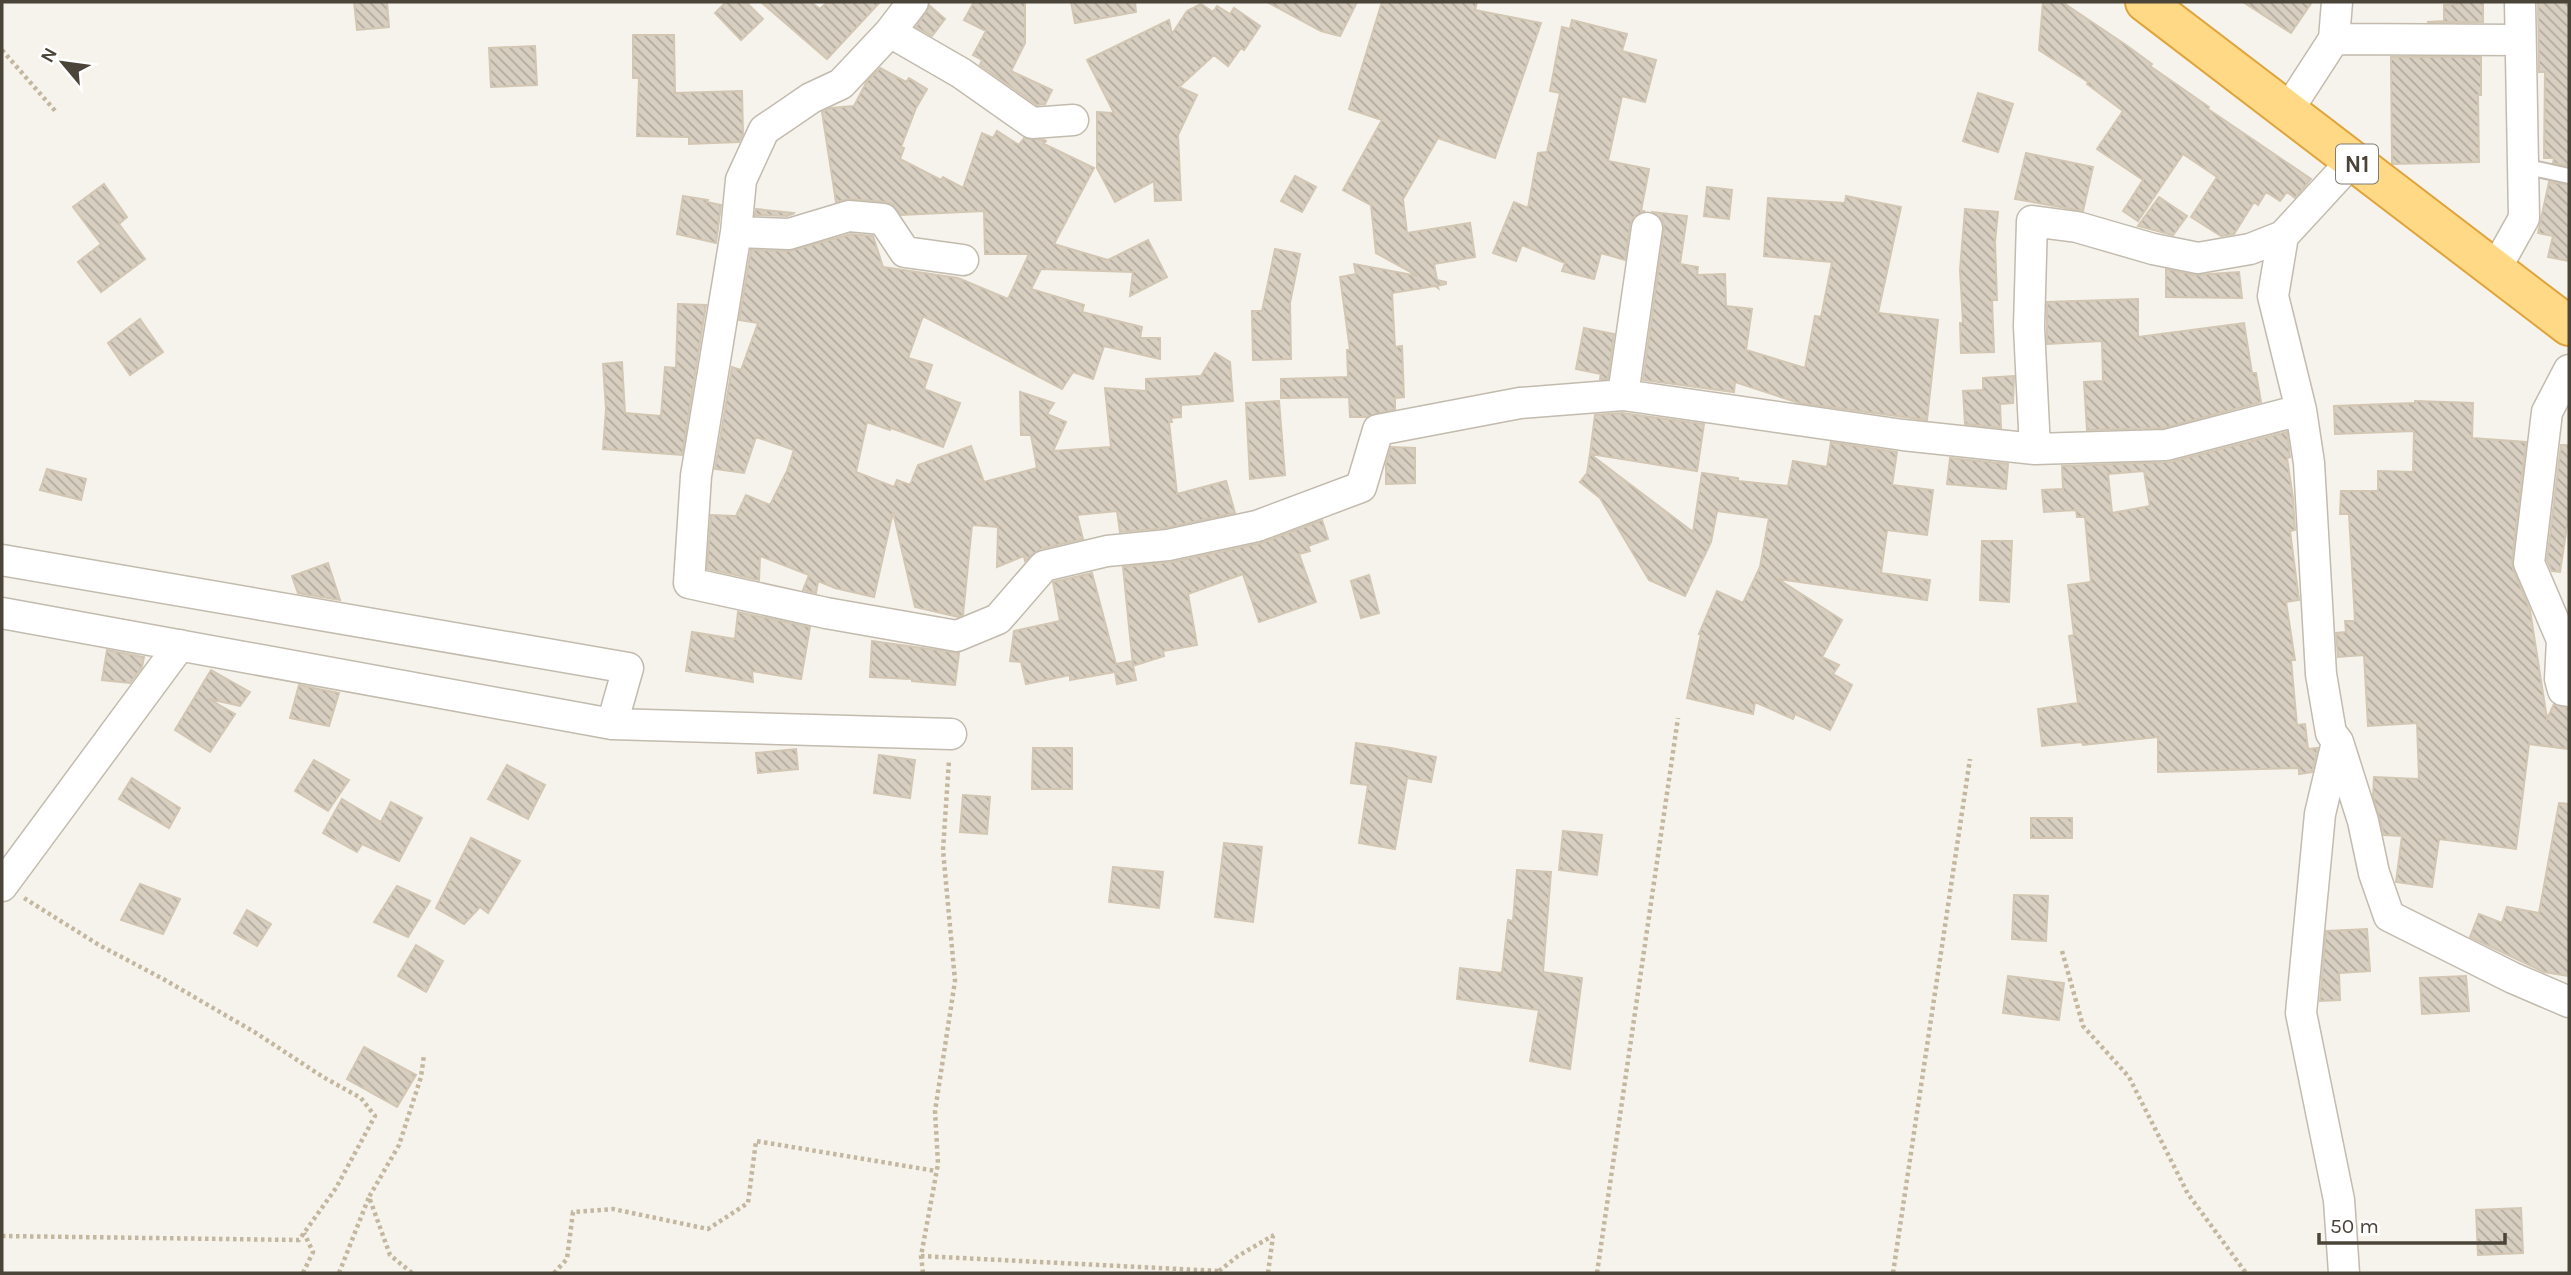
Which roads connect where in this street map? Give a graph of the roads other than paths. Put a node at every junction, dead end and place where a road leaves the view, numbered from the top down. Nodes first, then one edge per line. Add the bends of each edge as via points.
1 (913, 2) edge
2 (2145, 2) edge
3 (2337, 2) edge
4 (2520, 2) edge
5 (890, 32) junction
6 (2334, 38) junction
7 (2520, 40) junction
8 (2288, 110) junction
9 (1073, 120) dead end
10 (2353, 160) junction
11 (2523, 166) junction
12 (2569, 176) edge
13 (1647, 228) dead end
14 (736, 232) junction
15 (2283, 236) junction
16 (962, 260) dead end
17 (2495, 270) junction
18 (2569, 326) edge
19 (2569, 370) edge
20 (1623, 395) junction
21 (2301, 410) junction
22 (2035, 449) junction
23 (2, 560) edge
24 (2, 612) edge
25 (180, 645) junction
26 (2569, 691) edge
27 (612, 724) junction
28 (951, 734) road end
29 (2337, 742) junction
30 (2, 886) edge
31 (2569, 1002) edge
32 (2344, 1273) edge

1 - 5 street
2 - 8 highway, N1
3 - 6 street
4 - 7 street
5 - 9 street via 961,73 1032,123
5 - 14 street via 841,84 764,130 741,180
6 - 7 street
6 - 8 street
7 - 11 street
8 - 10 highway, N1
10 - 15 street
10 - 17 highway, N1
11 - 12 lane
11 - 17 street via 2524,218
13 - 20 street
14 - 16 street via 789,234 849,216 883,219 905,252
14 - 20 street via 696,476 689,583 826,613 957,636 998,619 1044,566 1257,526 1361,487 1378,430 1520,403
15 - 21 street via 2273,296
15 - 22 street via 2250,249 2198,258 2077,227 2032,221 2029,327
17 - 18 highway, N1
19 - 26 street via 2547,412 2529,563 2562,640 2560,679 2563,690
20 - 22 street
21 - 22 street via 2166,445
21 - 29 street via 2309,463 2321,674 2331,733
23 - 27 street via 628,668
24 - 25 street
25 - 27 street
25 - 30 street
27 - 28 street
29 - 31 street via 2389,916
29 - 32 street via 2320,814 2301,1013 2339,1200

